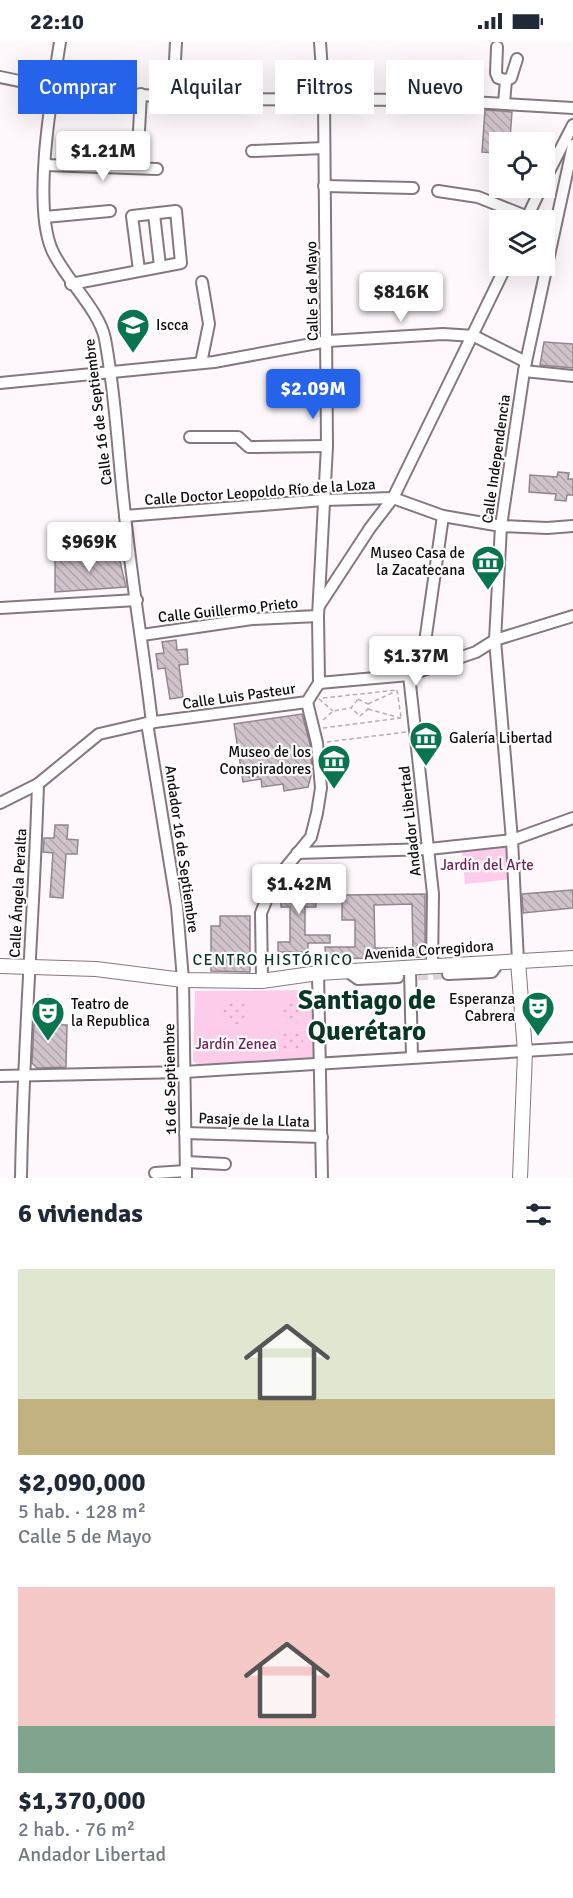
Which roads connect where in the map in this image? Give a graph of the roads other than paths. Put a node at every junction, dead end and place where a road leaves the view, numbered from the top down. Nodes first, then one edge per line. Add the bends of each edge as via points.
1 (60, 42) edge
2 (176, 42) edge
3 (320, 42) edge
4 (497, 47) dead end
5 (517, 59) dead end
6 (57, 60) edge
7 (175, 60) edge
8 (321, 60) edge
9 (0, 77) edge
10 (506, 80) junction
11 (18, 81) edge
12 (137, 94) edge
13 (141, 94) junction
14 (149, 95) edge
15 (374, 101) edge
16 (504, 103) junction
17 (573, 108) edge
18 (50, 114) edge
19 (324, 114) edge
20 (573, 125) edge
21 (573, 145) edge
22 (324, 148) junction
23 (138, 149) dead end
24 (252, 151) dead end
25 (555, 160) edge
26 (45, 165) junction
27 (157, 170) dead end
28 (324, 186) junction
29 (413, 189) dead end
30 (438, 191) dead end
31 (507, 210) edge
32 (110, 211) dead end
33 (154, 214) junction
34 (45, 217) junction
35 (160, 266) junction
36 (139, 270) junction
37 (501, 276) edge
38 (202, 282) dead end
39 (71, 284) junction
40 (474, 336) junction
41 (328, 341) junction
42 (201, 363) junction
43 (525, 366) junction
44 (112, 373) junction
45 (573, 376) edge
46 (0, 383) edge
47 (190, 437) dead end
48 (327, 446) junction
49 (393, 498) junction
50 (324, 500) junction
51 (125, 516) junction
52 (443, 516) junction
53 (501, 526) junction
54 (573, 526) edge
55 (137, 600) junction
56 (0, 608) edge
57 (318, 612) junction
58 (573, 616) edge
59 (142, 635) junction
60 (495, 640) junction
61 (421, 670) junction
62 (409, 675) junction
63 (319, 683) junction
64 (310, 698) junction
65 (150, 723) junction
66 (38, 784) junction
67 (0, 803) edge
68 (573, 818) edge
69 (512, 840) junction
70 (429, 849) junction
71 (303, 853) junction
72 (573, 958) edge
73 (518, 961) junction
74 (499, 962) junction
75 (0, 966) edge
76 (29, 966) junction
77 (432, 966) junction
78 (404, 973) junction
79 (318, 974) junction
80 (448, 974) tunnel mouth
81 (183, 980) junction
82 (262, 981) junction
83 (573, 1048) edge
84 (525, 1052) junction
85 (412, 1057) junction
86 (320, 1064) junction
87 (184, 1072) junction
88 (23, 1075) junction
89 (0, 1076) edge
90 (185, 1133) junction
91 (322, 1137) junction
92 (225, 1164) dead end
93 (186, 1170) edge
94 (155, 1173) dead end
95 (21, 1178) edge
96 (322, 1178) edge
97 (520, 1178) edge

1 - 6 street, Calle 16 de Septiembre
2 - 7 street
3 - 8 street, Calle 5 de Mayo
4 - 10 street via 496,73
5 - 10 street via 515,71
9 - 11 street
10 - 16 street
12 - 13 street
13 - 14 street
13 - 23 street
15 - 16 street
16 - 17 street
18 - 26 street, Calle 16 de Septiembre
19 - 22 street, Calle 5 de Mayo
20 - 25 street
21 - 43 street, Calle Independencia
22 - 24 street
22 - 28 street, Calle 5 de Mayo
26 - 27 street
26 - 34 street, Calle 16 de Septiembre
28 - 29 street
28 - 41 street, Calle 5 de Mayo
30 - 31 street via 478,197
32 - 34 street
33 - 35 street
33 - 35 street via 176,211 181,263
33 - 36 street via 132,216
34 - 39 street, Calle 16 de Septiembre via 51,248
35 - 36 street
36 - 39 street
37 - 40 street
38 - 42 street via 209,324
39 - 44 street, Calle 16 de Septiembre via 103,327
40 - 41 street via 443,334
40 - 43 street
40 - 49 street
41 - 42 street
41 - 48 street, Calle 5 de Mayo
42 - 44 street
43 - 45 street
43 - 53 street, Calle Independencia
44 - 46 street
44 - 51 street, Calle 16 de Septiembre
47 - 48 street via 238,437 249,447
48 - 50 street, Calle 5 de Mayo
49 - 50 street, Calle Doctor Leopoldo Río de la Loza
49 - 52 street, Calle Doctor Leopoldo Río de la Loza
49 - 57 street
50 - 51 street, Calle Doctor Leopoldo Río de la Loza
50 - 57 street, Calle 5 de Mayo
51 - 55 street, Calle 16 de Septiembre
52 - 53 street, Calle Doctor Leopoldo Río de la Loza
52 - 61 street
53 - 54 street, Calle Doctor Leopoldo Río de la Loza
53 - 60 street, Calle Independencia
55 - 56 street
55 - 59 street, Calle 16 de Septiembre
57 - 59 street, Calle Guillermo Prieto
57 - 63 street, Calle 5 de Mayo
58 - 60 street
59 - 65 street, Calle 16 de Septiembre
60 - 61 street via 476,652
60 - 69 street, Calle Independencia
61 - 62 street
62 - 63 street
62 - 70 street, Andador Libertad
63 - 64 street, Calle Luis Pasteur
64 - 65 street, Calle Luis Pasteur
64 - 71 street via 321,788 311,837
65 - 66 street, Calle Luis Pasteur via 99,734
65 - 81 street, Andador 16 de Septiembre via 177,907
66 - 67 street, Calle Luis Pasteur
66 - 76 street, Calle Ángela Peralta
68 - 69 street
69 - 70 street
69 - 73 street, Calle Independencia
70 - 71 street
70 - 77 street, Andador Libertad
71 - 82 street via 274,882 261,913
72 - 73 main road, Avenida Corregidora
73 - 74 main road, Avenida Corregidora
73 - 84 main road
74 - 77 main road, Avenida Corregidora
74 - 80 street via 492,972
75 - 76 main road, Avenida Corregidora
76 - 81 main road, Avenida Corregidora via 96,969
76 - 88 street, Calle Ángela Peralta
77 - 78 main road, Avenida Corregidora
78 - 79 main road, Avenida Corregidora
78 - 85 street
79 - 82 main road, Avenida Corregidora
79 - 86 street
81 - 82 main road, Avenida Corregidora
81 - 87 street, 16 de Septiembre
83 - 84 street
84 - 85 street
84 - 97 main road
85 - 86 street
86 - 87 street
86 - 91 street
87 - 88 street
87 - 90 street, 16 de Septiembre
88 - 89 street
88 - 95 street, Calle Ángela Peralta
90 - 91 street, Pasaje de la Llata
90 - 93 street, 16 de Septiembre
91 - 96 street
92 - 93 street
93 - 94 street

